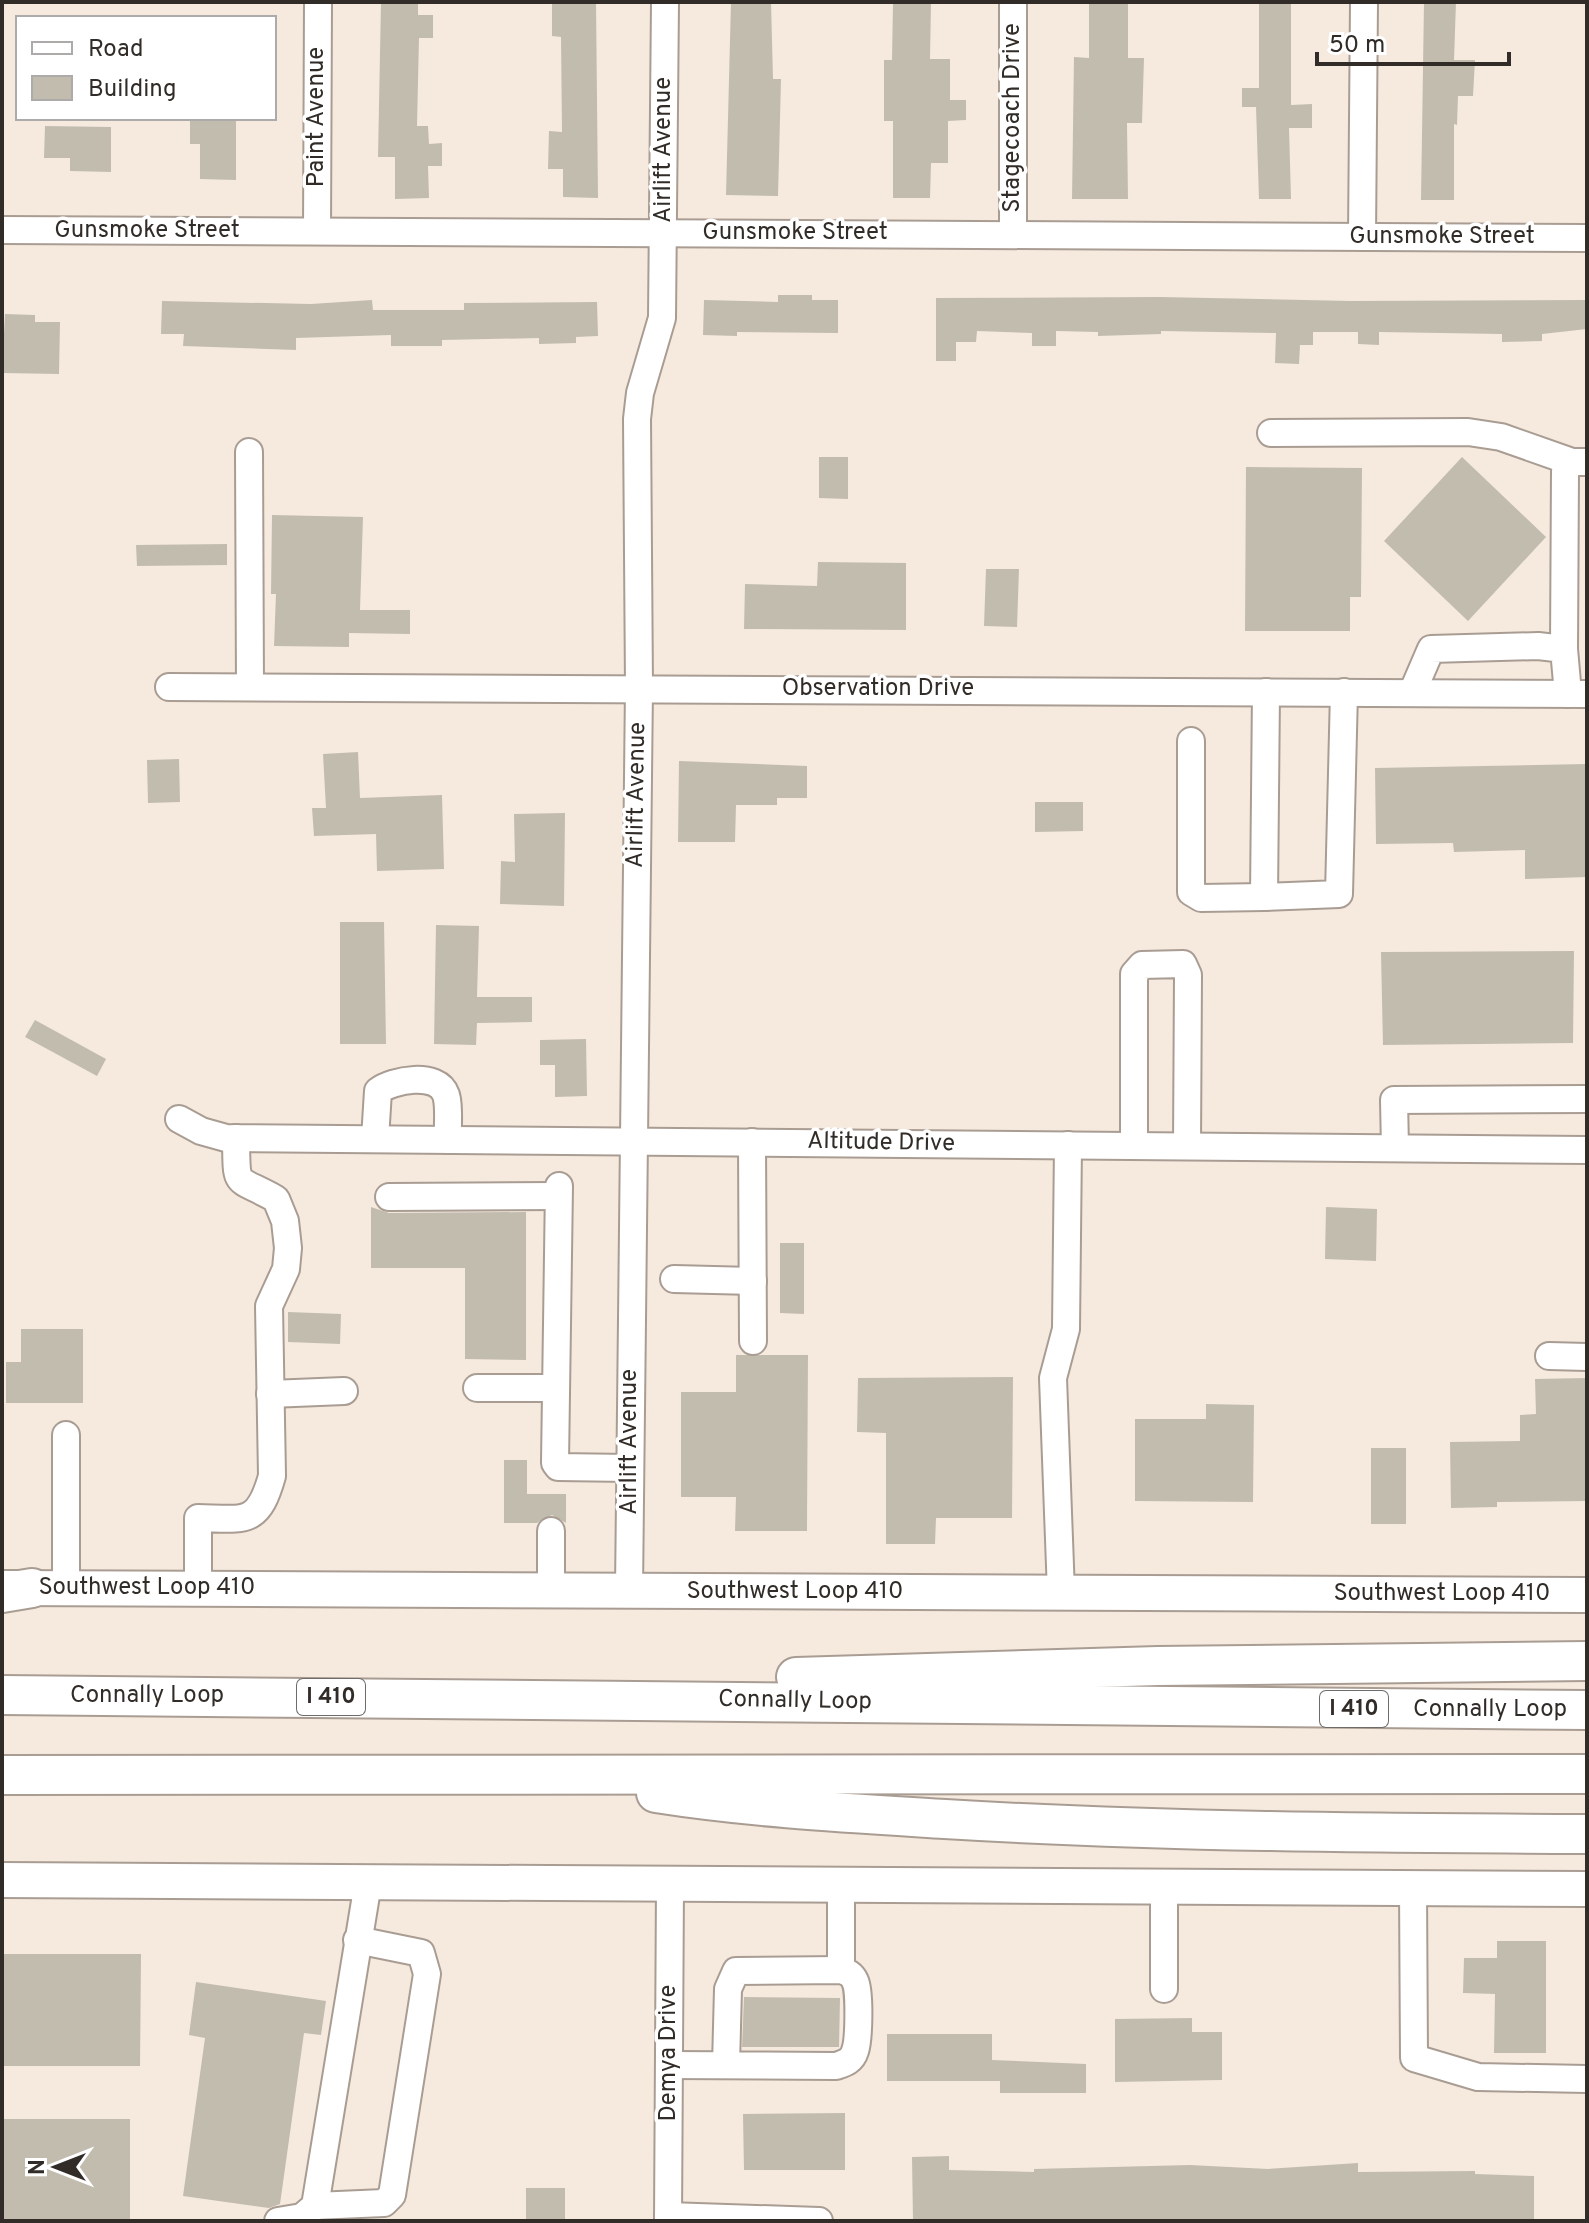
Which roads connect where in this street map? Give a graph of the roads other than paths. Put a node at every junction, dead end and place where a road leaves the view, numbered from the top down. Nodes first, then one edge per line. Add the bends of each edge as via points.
1 (318, 2) edge
2 (665, 2) edge
3 (1013, 2) edge
4 (1364, 2) edge
5 (2, 230) edge
6 (317, 231) junction
7 (664, 233) junction
8 (1013, 235) junction
9 (1362, 237) junction
10 (1587, 238) edge
11 (1271, 433) dead end
12 (249, 452) dead end
13 (1579, 462) edge
14 (1577, 549) edge
15 (1572, 635) edge
16 (169, 687) dead end
17 (250, 687) junction
18 (639, 687) junction
19 (1266, 692) junction
20 (1344, 692) junction
21 (1412, 693) junction
22 (1577, 694) edge
23 (1191, 741) dead end
24 (1264, 897) junction
25 (1587, 1099) edge
26 (179, 1119) dead end
27 (236, 1138) junction
28 (375, 1139) junction
29 (448, 1140) junction
30 (633, 1140) junction
31 (752, 1142) junction
32 (1068, 1145) junction
33 (1134, 1146) junction
34 (1187, 1146) junction
35 (1395, 1148) junction
36 (1587, 1150) edge
37 (389, 1197) dead end
38 (674, 1279) dead end
39 (753, 1281) junction
40 (753, 1341) dead end
41 (1549, 1356) dead end
42 (1587, 1357) edge
43 (477, 1388) dead end
44 (556, 1388) junction
45 (344, 1391) dead end
46 (270, 1394) junction
47 (66, 1435) dead end
48 (630, 1468) junction
49 (551, 1531) dead end
50 (26, 1589) edge
51 (198, 1589) junction
52 (551, 1590) junction
53 (629, 1590) junction
54 (1061, 1593) junction
55 (1587, 1595) edge
56 (1587, 1661) edge
57 (2, 1695) edge
58 (659, 1698) junction
59 (1587, 1710) edge
60 (1587, 1774) edge
61 (2, 1775) edge
62 (541, 1775) junction
63 (1587, 1834) edge
64 (2, 1880) edge
65 (368, 1883) junction
66 (670, 1884) junction
67 (841, 1885) junction
68 (1164, 1887) junction
69 (1413, 1888) junction
70 (1587, 1889) edge
71 (357, 1940) junction
72 (841, 1970) junction
73 (1164, 1989) dead end
74 (669, 2065) junction
75 (726, 2065) junction
76 (1587, 2079) edge
77 (315, 2206) junction
78 (668, 2218) edge
79 (278, 2221) edge
80 (819, 2221) edge

1 - 6 street, Paint Avenue
2 - 7 street, Airlift Avenue
3 - 8 street, Stagecoach Drive
4 - 9 street
5 - 6 street, Gunsmoke Street
6 - 7 street, Gunsmoke Street
7 - 8 street, Gunsmoke Street
7 - 18 street, Airlift Avenue via 662,318 637,419
8 - 9 street, Gunsmoke Street
9 - 10 street, Gunsmoke Street
11 - 13 street via 1468,432
12 - 17 street
13 - 14 street via 1565,471
14 - 15 street
15 - 21 street via 1538,646 1431,649
15 - 22 street
16 - 17 street, Observation Drive
17 - 18 street, Observation Drive
18 - 19 street, Observation Drive
18 - 30 street, Airlift Avenue
19 - 20 street, Observation Drive
19 - 24 street
20 - 21 street, Observation Drive
20 - 24 street via 1339,894
21 - 22 street, Observation Drive
23 - 24 street via 1191,892 1201,898
25 - 35 street via 1394,1100
26 - 27 street, Altitude Drive via 201,1131
27 - 28 street, Altitude Drive
27 - 46 street via 237,1177 276,1199 285,1221 286,1269 269,1306
28 - 29 street, Altitude Drive
28 - 29 street via 378,1091 387,1083 410,1080 438,1085 446,1094
29 - 30 street, Altitude Drive
30 - 31 street, Altitude Drive
30 - 48 street, Airlift Avenue
31 - 32 street, Altitude Drive
31 - 39 street
32 - 33 street, Altitude Drive
32 - 54 street via 1066,1329 1053,1378
33 - 34 street, Altitude Drive
33 - 34 street via 1134,974 1142,965 1183,964 1188,975
34 - 35 street, Altitude Drive
35 - 36 street, Altitude Drive
37 - 44 street via 559,1191
38 - 39 street
39 - 40 street
41 - 42 street
43 - 44 street
44 - 48 street via 558,1467
45 - 46 street
46 - 51 street via 272,1476 265,1500 247,1519 198,1518
47 - 50 street
48 - 53 street, Airlift Avenue
49 - 52 street
50 - 51 main road, Southwest Loop 410
51 - 52 main road, Southwest Loop 410
52 - 53 main road, Southwest Loop 410
53 - 54 main road, Southwest Loop 410
54 - 55 main road, Southwest Loop 410
56 - 58 highway via 1188,1665 734,1679
57 - 58 highway, Connally Loop / I 410
58 - 59 highway, Connally Loop / I 410 via 1122,1708
60 - 62 highway
61 - 62 highway
62 - 63 highway via 745,1807 1014,1823
64 - 65 main road
65 - 66 main road
65 - 71 street
66 - 67 main road
66 - 74 street, Demya Drive
67 - 68 main road
67 - 72 street
68 - 69 main road
68 - 73 street
69 - 70 main road
69 - 76 street via 1414,2058 1478,2077
71 - 77 street
71 - 77 street via 421,1953 427,1974 395,2181 384,2203
72 - 75 street via 736,1971 728,1989
72 - 75 street via 857,1983 857,2037 848,2061 836,2066
74 - 75 street
74 - 78 street, Demya Drive
77 - 79 street via 302,2217
78 - 80 street

